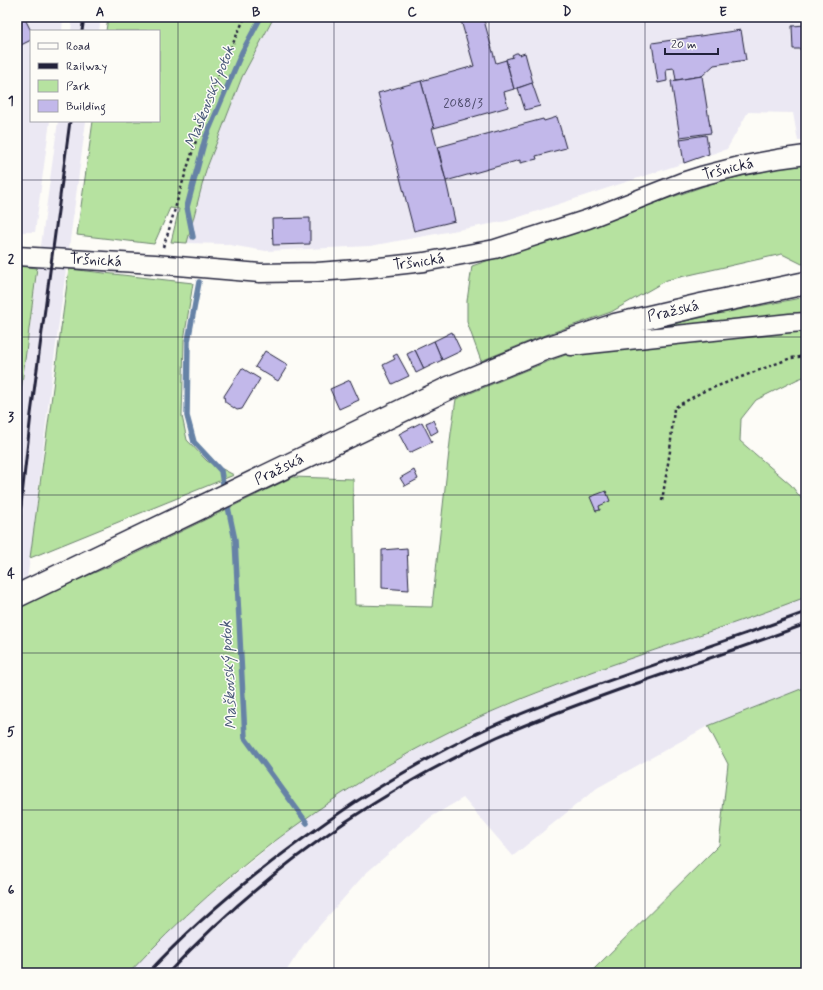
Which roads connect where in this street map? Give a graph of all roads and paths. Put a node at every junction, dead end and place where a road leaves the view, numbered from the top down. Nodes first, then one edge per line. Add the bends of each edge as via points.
1 (246, 17) edge
2 (806, 155) edge
3 (17, 256) edge
4 (155, 264) junction
5 (806, 284) edge
6 (806, 322) edge
7 (544, 349) junction
8 (806, 356) edge
9 (662, 501) dead end
10 (17, 596) edge

1 - 4 path via 214,85 168,233
2 - 4 street, Tršnická via 740,166 701,176 526,240 495,249 424,262 310,272 260,272
3 - 4 street, Tršnická
5 - 7 main road, Pražská via 615,325
6 - 7 street, Pražská
7 - 10 main road, Pražská via 451,387
8 - 9 path via 791,358 702,392 674,408

